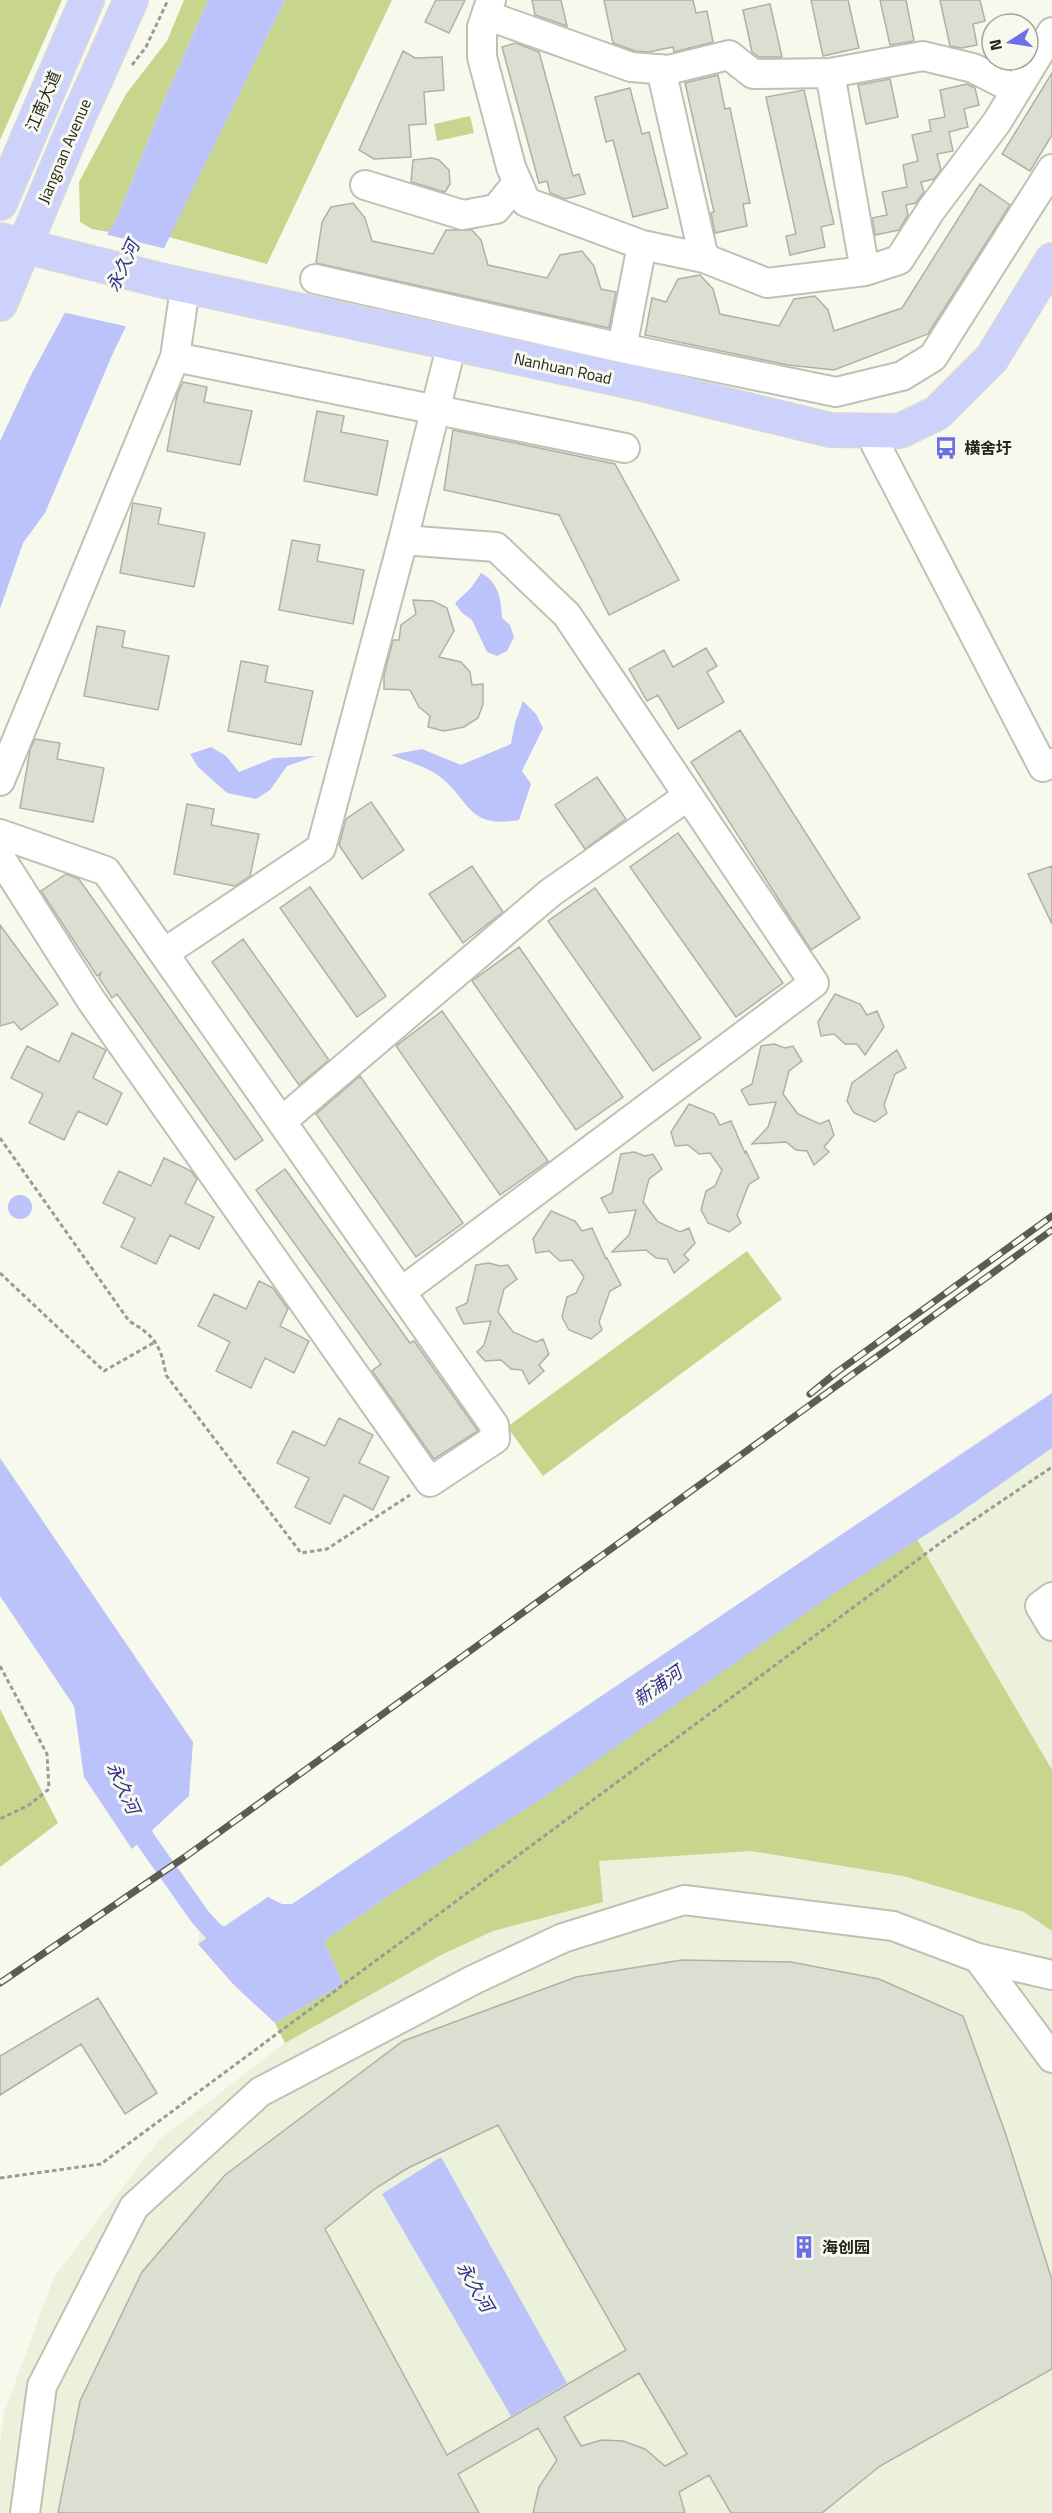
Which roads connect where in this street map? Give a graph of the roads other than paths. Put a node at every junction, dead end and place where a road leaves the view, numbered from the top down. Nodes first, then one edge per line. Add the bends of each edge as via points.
1 (87, 0) edge
2 (131, 0) edge
3 (488, 8) edge
4 (1052, 32) edge
5 (661, 69) junction
6 (830, 73) junction
7 (1017, 90) junction
8 (1052, 169) edge
9 (518, 183) junction
10 (365, 185) dead end
11 (0, 203) edge
12 (642, 245) junction
13 (10, 254) edge
14 (704, 258) junction
15 (1052, 260) edge
16 (864, 271) junction
17 (315, 279) dead end
18 (1052, 290) edge
19 (173, 294) junction
20 (0, 304) edge
21 (622, 348) junction
22 (450, 351) junction
23 (175, 357) junction
24 (435, 411) junction
25 (876, 445) junction
26 (625, 448) dead end
27 (403, 540) junction
28 (1052, 763) edge
29 (0, 781) edge
30 (688, 796) junction
31 (0, 834) edge
32 (0, 858) edge
33 (164, 953) junction
34 (282, 1121) junction
35 (401, 1292) junction
36 (1052, 1598) edge
37 (1052, 1626) edge
38 (978, 1958) junction
39 (1052, 1975) edge
40 (1052, 2058) edge
41 (25, 2513) edge

1 - 11 main road, 江南大道
2 - 13 main road, Jiangnan Avenue
3 - 5 street via 631,67
3 - 9 street via 482,27 482,57
4 - 7 street
5 - 6 street via 729,55 753,74
5 - 14 street
6 - 7 street via 923,56 973,68
6 - 16 street
7 - 16 street via 899,260
8 - 21 street via 933,357 902,376 836,392
9 - 10 street via 496,209 463,216
9 - 12 street via 526,202
12 - 14 street
12 - 21 street
13 - 19 main road, Nanhuan Road
13 - 20 main road, Jiangnan Avenue
14 - 16 street via 767,283
15 - 19 main road, Nanhuan Road via 992,358 937,413 900,431 830,430 641,384
17 - 21 street
18 - 25 main road, Nanhuan Road via 1000,372 962,413 906,444
19 - 22 main road, Nanhuan Road
19 - 23 street
22 - 24 street
22 - 25 main road, Nanhuan Road via 848,446
23 - 24 street
23 - 29 street
24 - 26 street
24 - 27 street
25 - 28 street via 1043,767
27 - 30 street via 496,547 567,615
27 - 33 street via 321,848
30 - 34 street via 550,893
30 - 35 street via 814,983
31 - 33 street via 106,870
32 - 35 street via 91,1000 430,1482 495,1439 494,1425
33 - 34 street
34 - 35 street
36 - 37 street via 1040,1606
38 - 39 street
38 - 40 street
38 - 41 street via 894,1926 684,1900 563,1938 473,1980 260,2092 134,2207 42,2386

